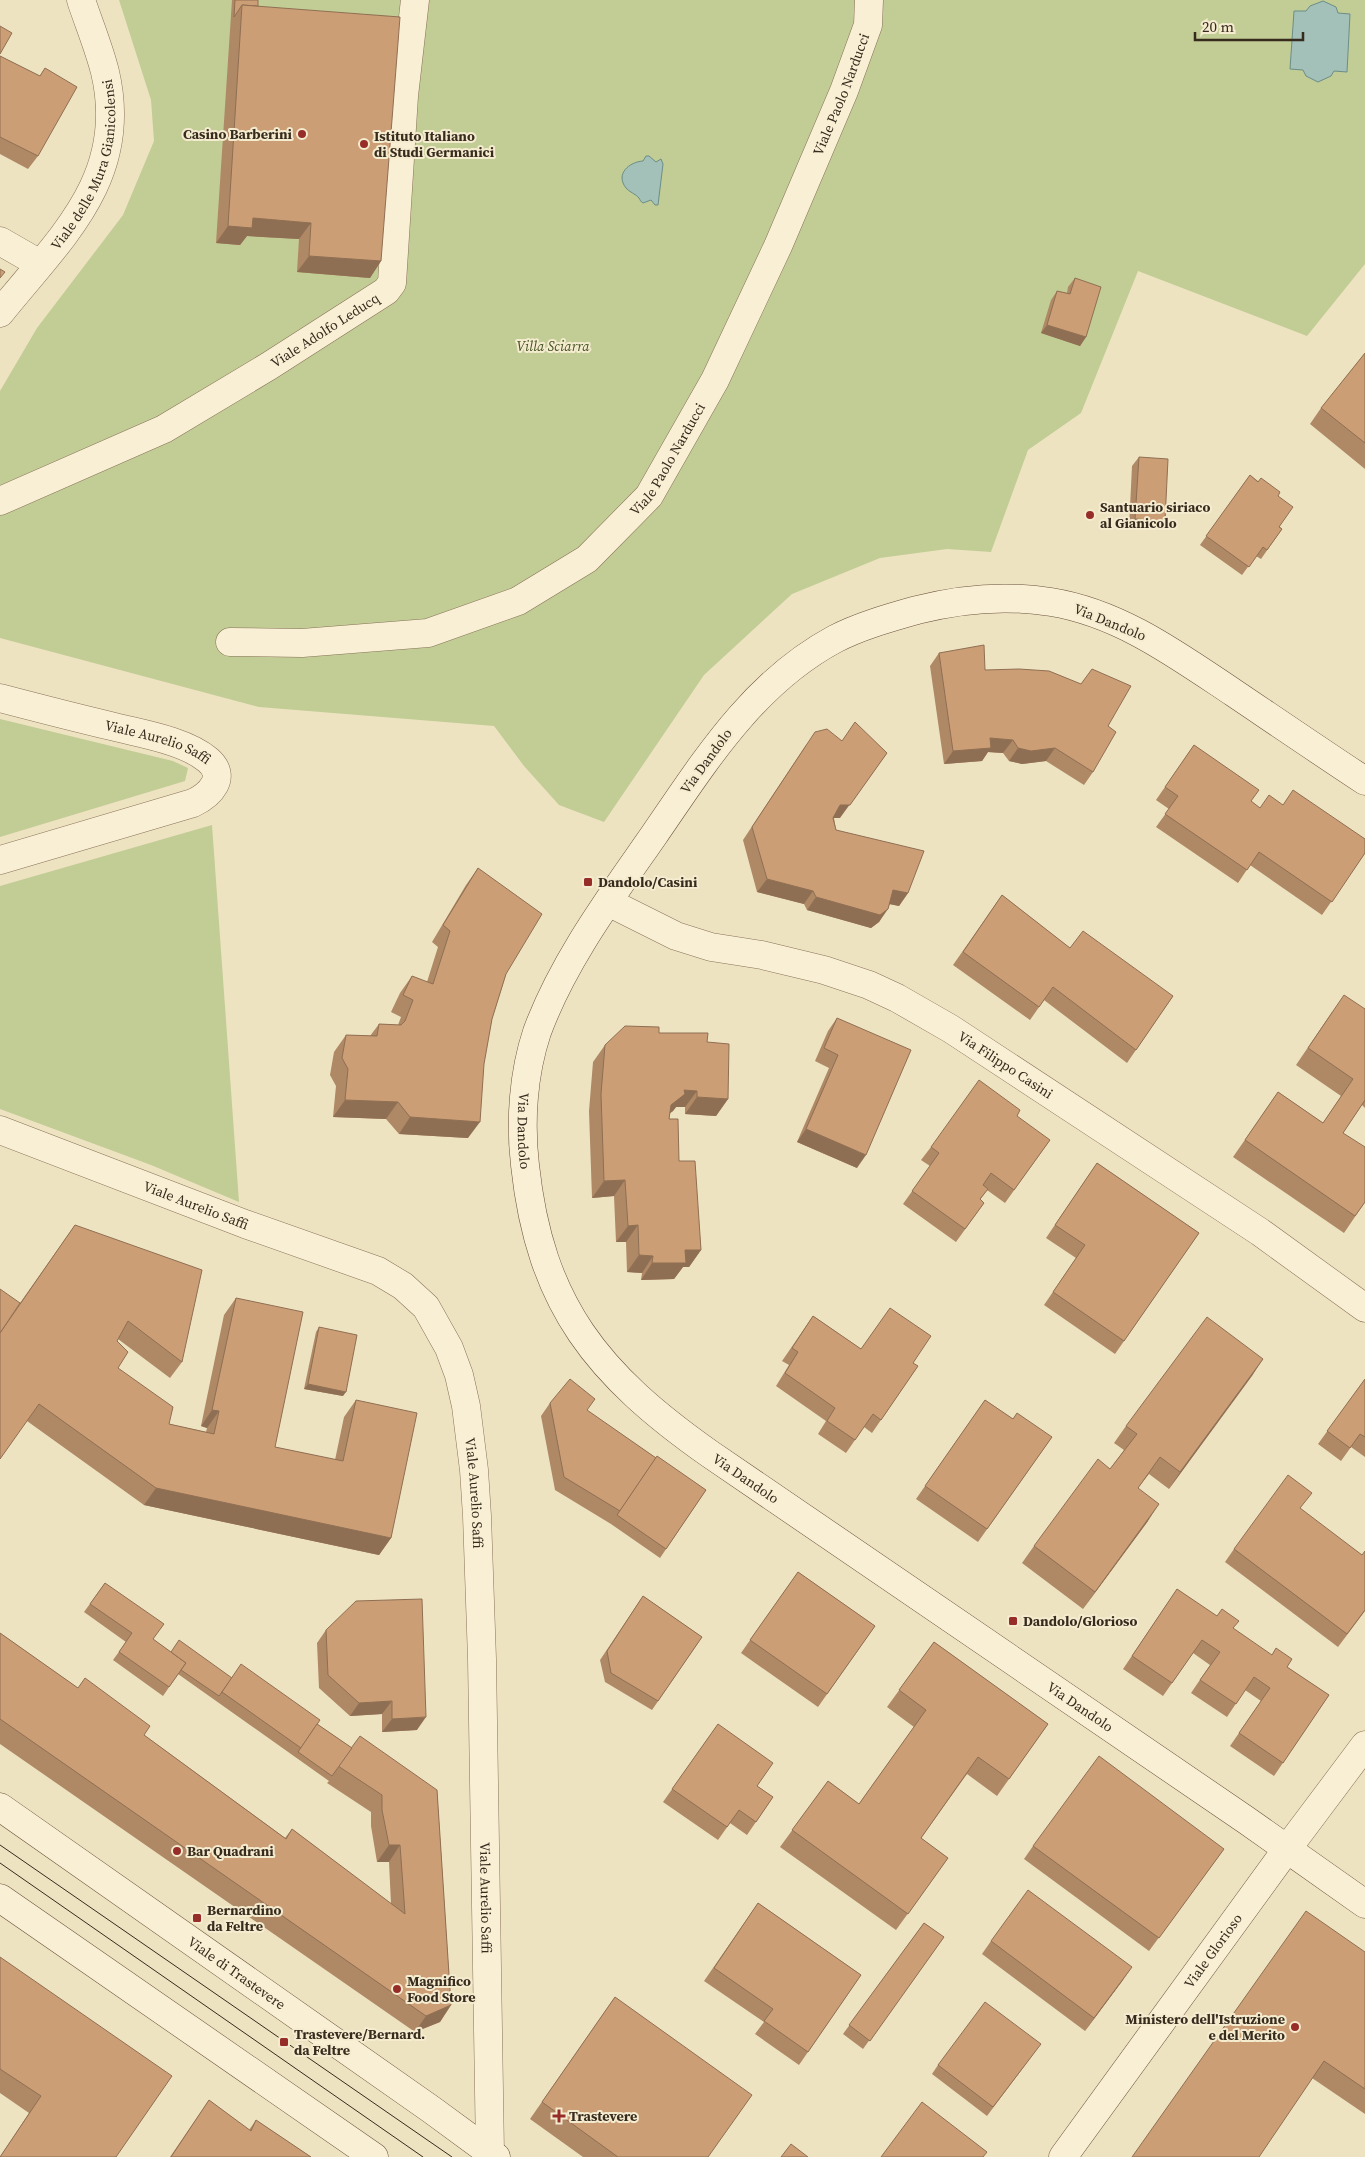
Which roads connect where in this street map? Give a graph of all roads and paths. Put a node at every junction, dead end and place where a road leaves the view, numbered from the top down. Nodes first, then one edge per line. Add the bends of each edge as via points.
1 (80, 0) edge
2 (415, 0) edge
3 (869, 0) edge
4 (0, 240) edge
5 (40, 264) junction
6 (0, 312) edge
7 (0, 501) edge
8 (230, 642) dead end
9 (0, 698) edge
10 (1365, 781) edge
11 (0, 860) edge
12 (608, 902) junction
13 (0, 1130) edge
14 (1365, 1308) edge
15 (1365, 1745) edge
16 (0, 1807) edge
17 (1287, 1849) junction
18 (0, 1898) edge
19 (1365, 1904) edge
20 (492, 2156) edge
21 (374, 2157) edge
22 (1063, 2157) edge

1 - 5 street, Viale delle Mura Gianicolensi via 105,72 110,135 101,172 90,197
2 - 7 street, Viale Adolfo Leducq via 404,96 392,283 386,291 164,429
3 - 8 street, Viale Paolo Narducci via 868,25 844,91 778,246 715,380 649,496 587,559 518,601 428,633 302,644
4 - 5 street
5 - 6 street, Viale delle Mura Gianicolensi
9 - 11 street, Viale Aurelio Saffi via 182,746 201,756 217,772 214,788 193,803
10 - 12 street, Via Dandolo via 1167,648 1120,623 1075,607 1030,599 938,605 876,622 836,639 774,681 741,714 714,748
12 - 14 street, Via Filippo Casini via 676,936 711,947 824,970 903,1001 951,1029 1260,1232
12 - 17 street, Via Dandolo via 544,1016 532,1053 524,1107 524,1158 538,1238 552,1283 583,1337 625,1386 694,1443
13 - 20 street, Viale Aurelio Saffi via 378,1271 404,1286 426,1307 449,1348 466,1406 477,1516
15 - 17 street, Viale Glorioso
16 - 20 street, Viale di Trastevere via 432,2110
17 - 19 street, Via Dandolo
17 - 22 street, Viale Glorioso
18 - 21 street

